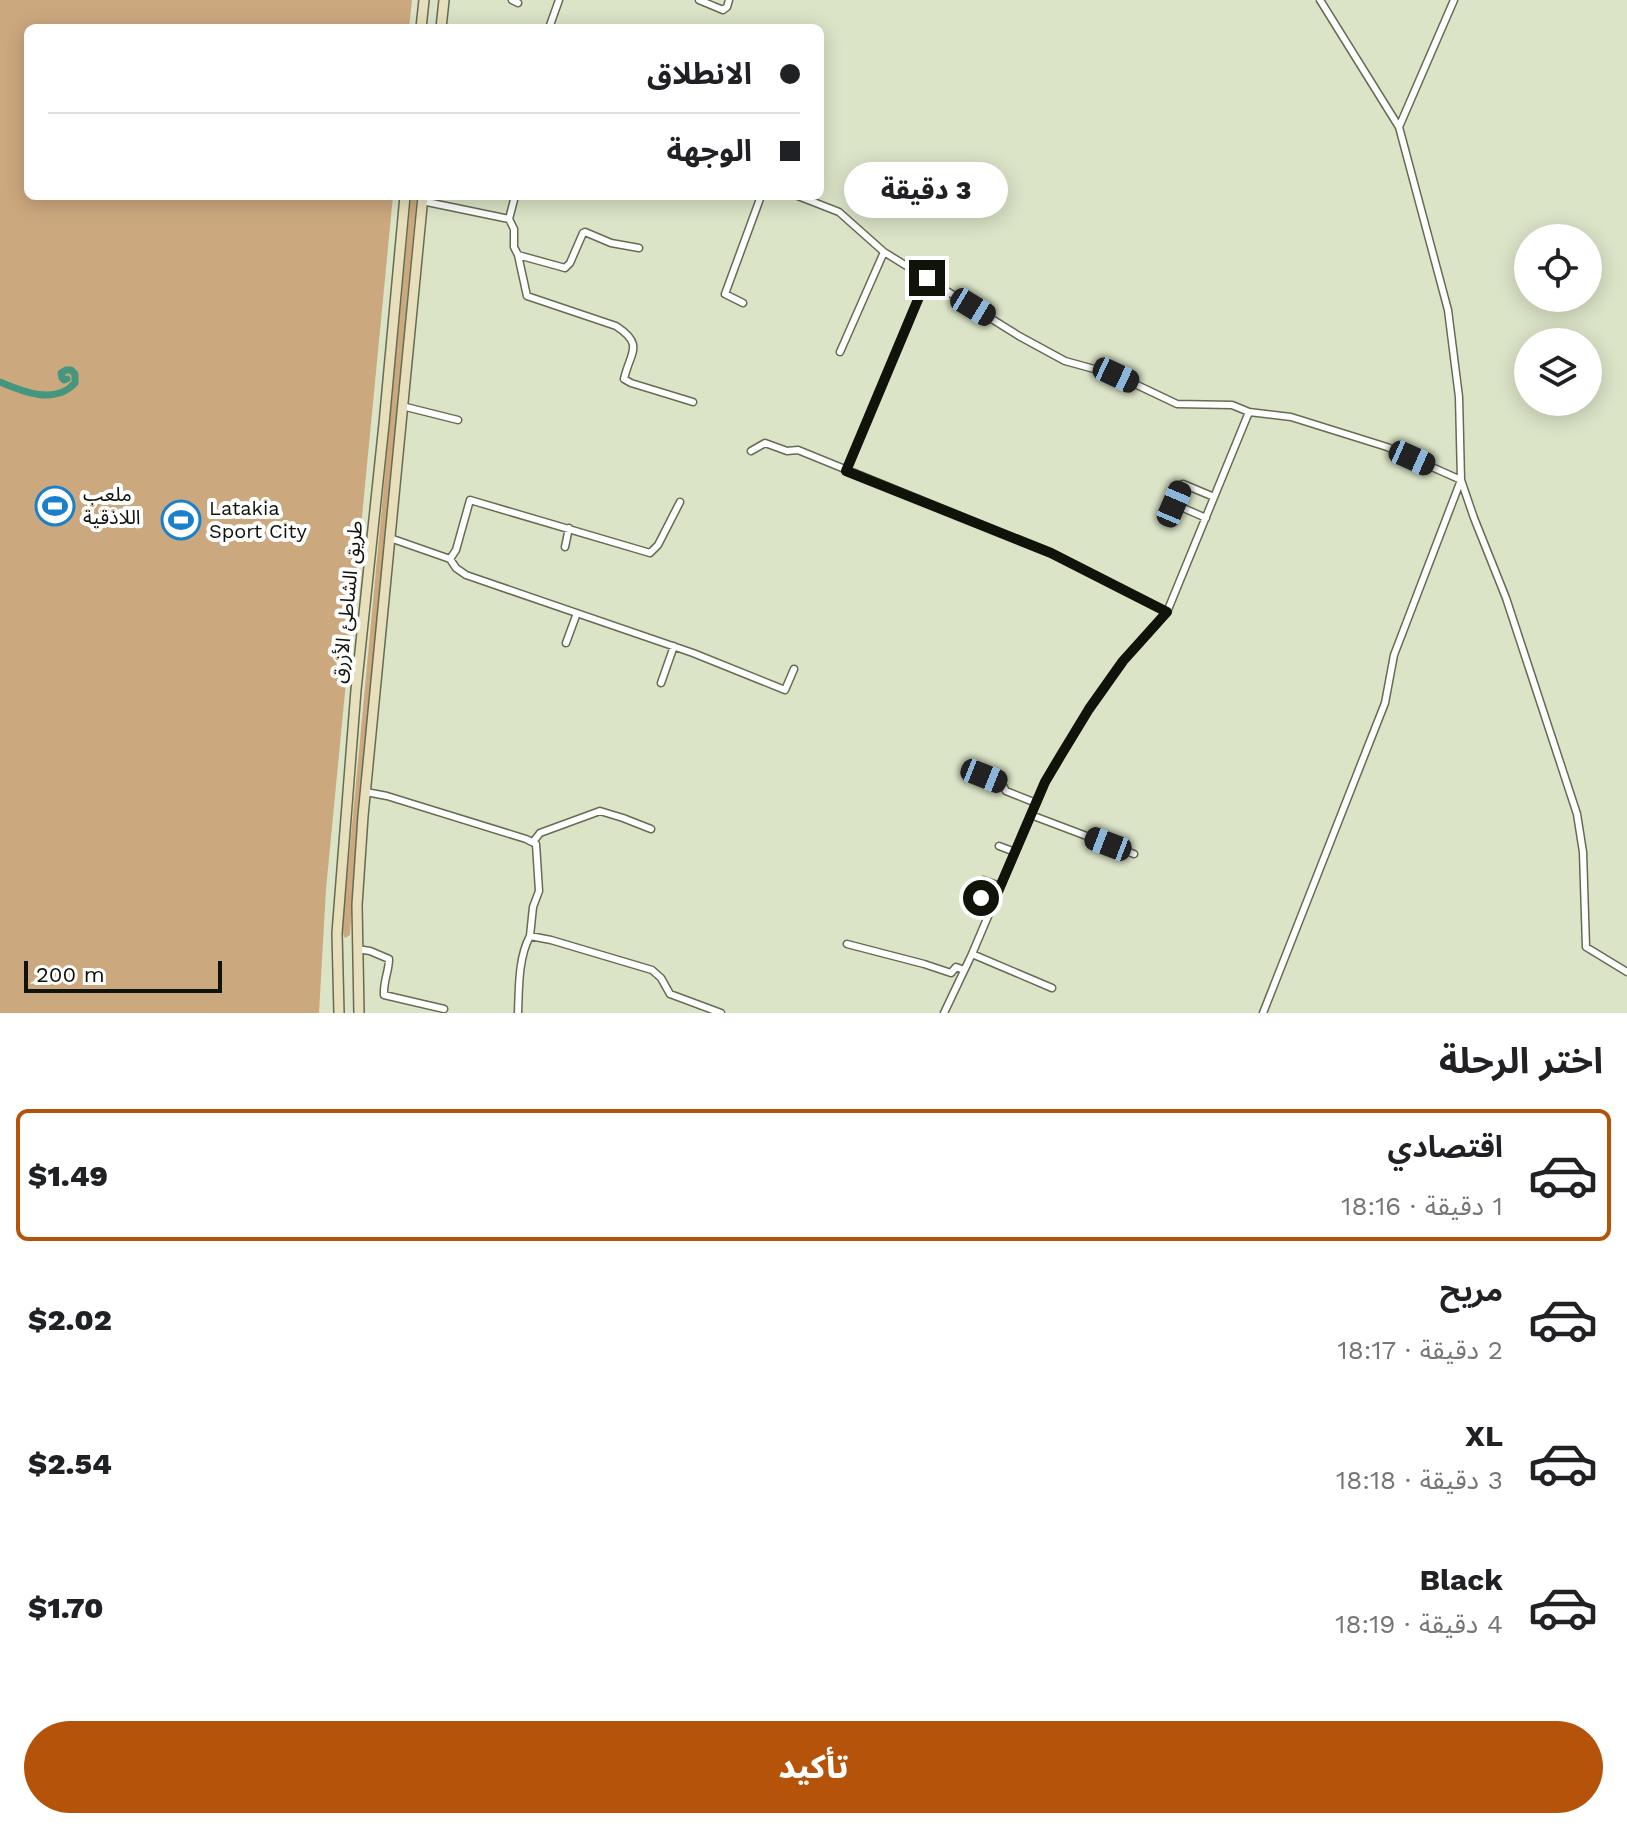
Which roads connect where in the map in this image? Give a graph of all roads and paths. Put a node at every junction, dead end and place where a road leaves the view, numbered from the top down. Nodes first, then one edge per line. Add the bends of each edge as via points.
1 (424, 0) edge
2 (444, 0) edge
3 (559, 0) edge
4 (699, 0) edge
5 (729, 0) edge
6 (1320, 0) edge
7 (1454, 0) edge
8 (421, 24) edge
9 (441, 24) edge
10 (550, 24) edge
11 (1399, 127) junction
12 (405, 200) edge
13 (422, 200) edge
14 (430, 200) edge
15 (514, 200) edge
16 (760, 200) edge
17 (808, 200) edge
18 (509, 219) junction
19 (639, 248) dead end
20 (884, 252) junction
21 (518, 255) junction
22 (927, 278) junction
23 (743, 303) dead end
24 (840, 352) dead end
25 (693, 402) dead end
26 (402, 406) junction
27 (1249, 412) junction
28 (458, 420) dead end
29 (751, 451) dead end
30 (846, 471) junction
31 (1461, 480) junction
32 (1214, 497) junction
33 (680, 502) dead end
34 (1206, 518) junction
35 (569, 528) junction
36 (390, 538) junction
37 (565, 547) dead end
38 (450, 559) junction
39 (1167, 612) junction
40 (577, 613) junction
41 (566, 643) dead end
42 (674, 646) junction
43 (794, 669) dead end
44 (661, 683) dead end
45 (966, 768) dead end
46 (366, 792) junction
47 (1036, 803) junction
48 (1031, 815) junction
49 (651, 829) dead end
50 (533, 842) junction
51 (999, 846) dead end
52 (1015, 852) junction
53 (1134, 854) dead end
54 (983, 880) dead end
55 (1000, 886) junction
56 (981, 898) dead end
57 (993, 903) junction
58 (530, 936) junction
59 (847, 944) dead end
60 (357, 949) junction
61 (972, 954) junction
62 (964, 970) junction
63 (1627, 972) edge
64 (1052, 988) dead end
65 (444, 1009) dead end
66 (339, 1013) edge
67 (359, 1013) edge
68 (518, 1013) edge
69 (721, 1013) edge
70 (946, 1013) edge
71 (1263, 1013) edge

1 - 8 main road
2 - 9 main road
3 - 10 street
4 - 5 street via 723,10
6 - 11 street
7 - 11 street
11 - 31 street via 1448,310 1459,397
12 - 66 main road, طريق الشاطئ الأزرق via 350,762 337,933
13 - 26 main road, طريق الشاطئ الأزرق
14 - 18 street
15 - 18 street
16 - 23 street via 725,294
17 - 20 street via 839,212
18 - 21 street
19 - 21 street via 585,232 565,268
20 - 22 street
20 - 24 street
21 - 25 street via 527,296 629,334 632,354 624,379
22 - 27 street via 1065,361 1116,375 1177,404 1232,405
22 - 30 street
26 - 28 street
26 - 36 main road, طريق الشاطئ الأزرق
27 - 31 street via 1291,417 1373,443
27 - 32 street
29 - 30 street via 765,443 798,450
30 - 39 street via 1051,553
31 - 63 street via 1577,814 1586,947
31 - 71 street via 1394,655 1385,703
32 - 34 street
32 - 34 street via 1183,484 1174,504
33 - 35 street via 650,553
34 - 39 street
35 - 37 street
35 - 38 street via 470,500
36 - 38 street
36 - 46 main road, طريق الشاطئ الأزرق
38 - 40 street via 466,575
39 - 47 street via 1089,709
40 - 41 street
40 - 42 street
42 - 43 street via 785,690
42 - 44 street
45 - 47 street
46 - 50 street
46 - 60 main road, طريق الشاطئ الأزرق
47 - 48 street
48 - 52 street
48 - 53 street
49 - 50 street via 600,811 540,833
50 - 58 street via 539,891
51 - 52 street
52 - 55 street
54 - 55 street
55 - 57 street
56 - 57 street
57 - 61 street
58 - 68 street via 522,959
58 - 69 street via 652,970 670,994
59 - 62 street via 951,973 956,967
60 - 65 street via 389,959 384,995
60 - 67 main road, طريق الشاطئ الأزرق
61 - 62 street
61 - 64 street
62 - 70 street

